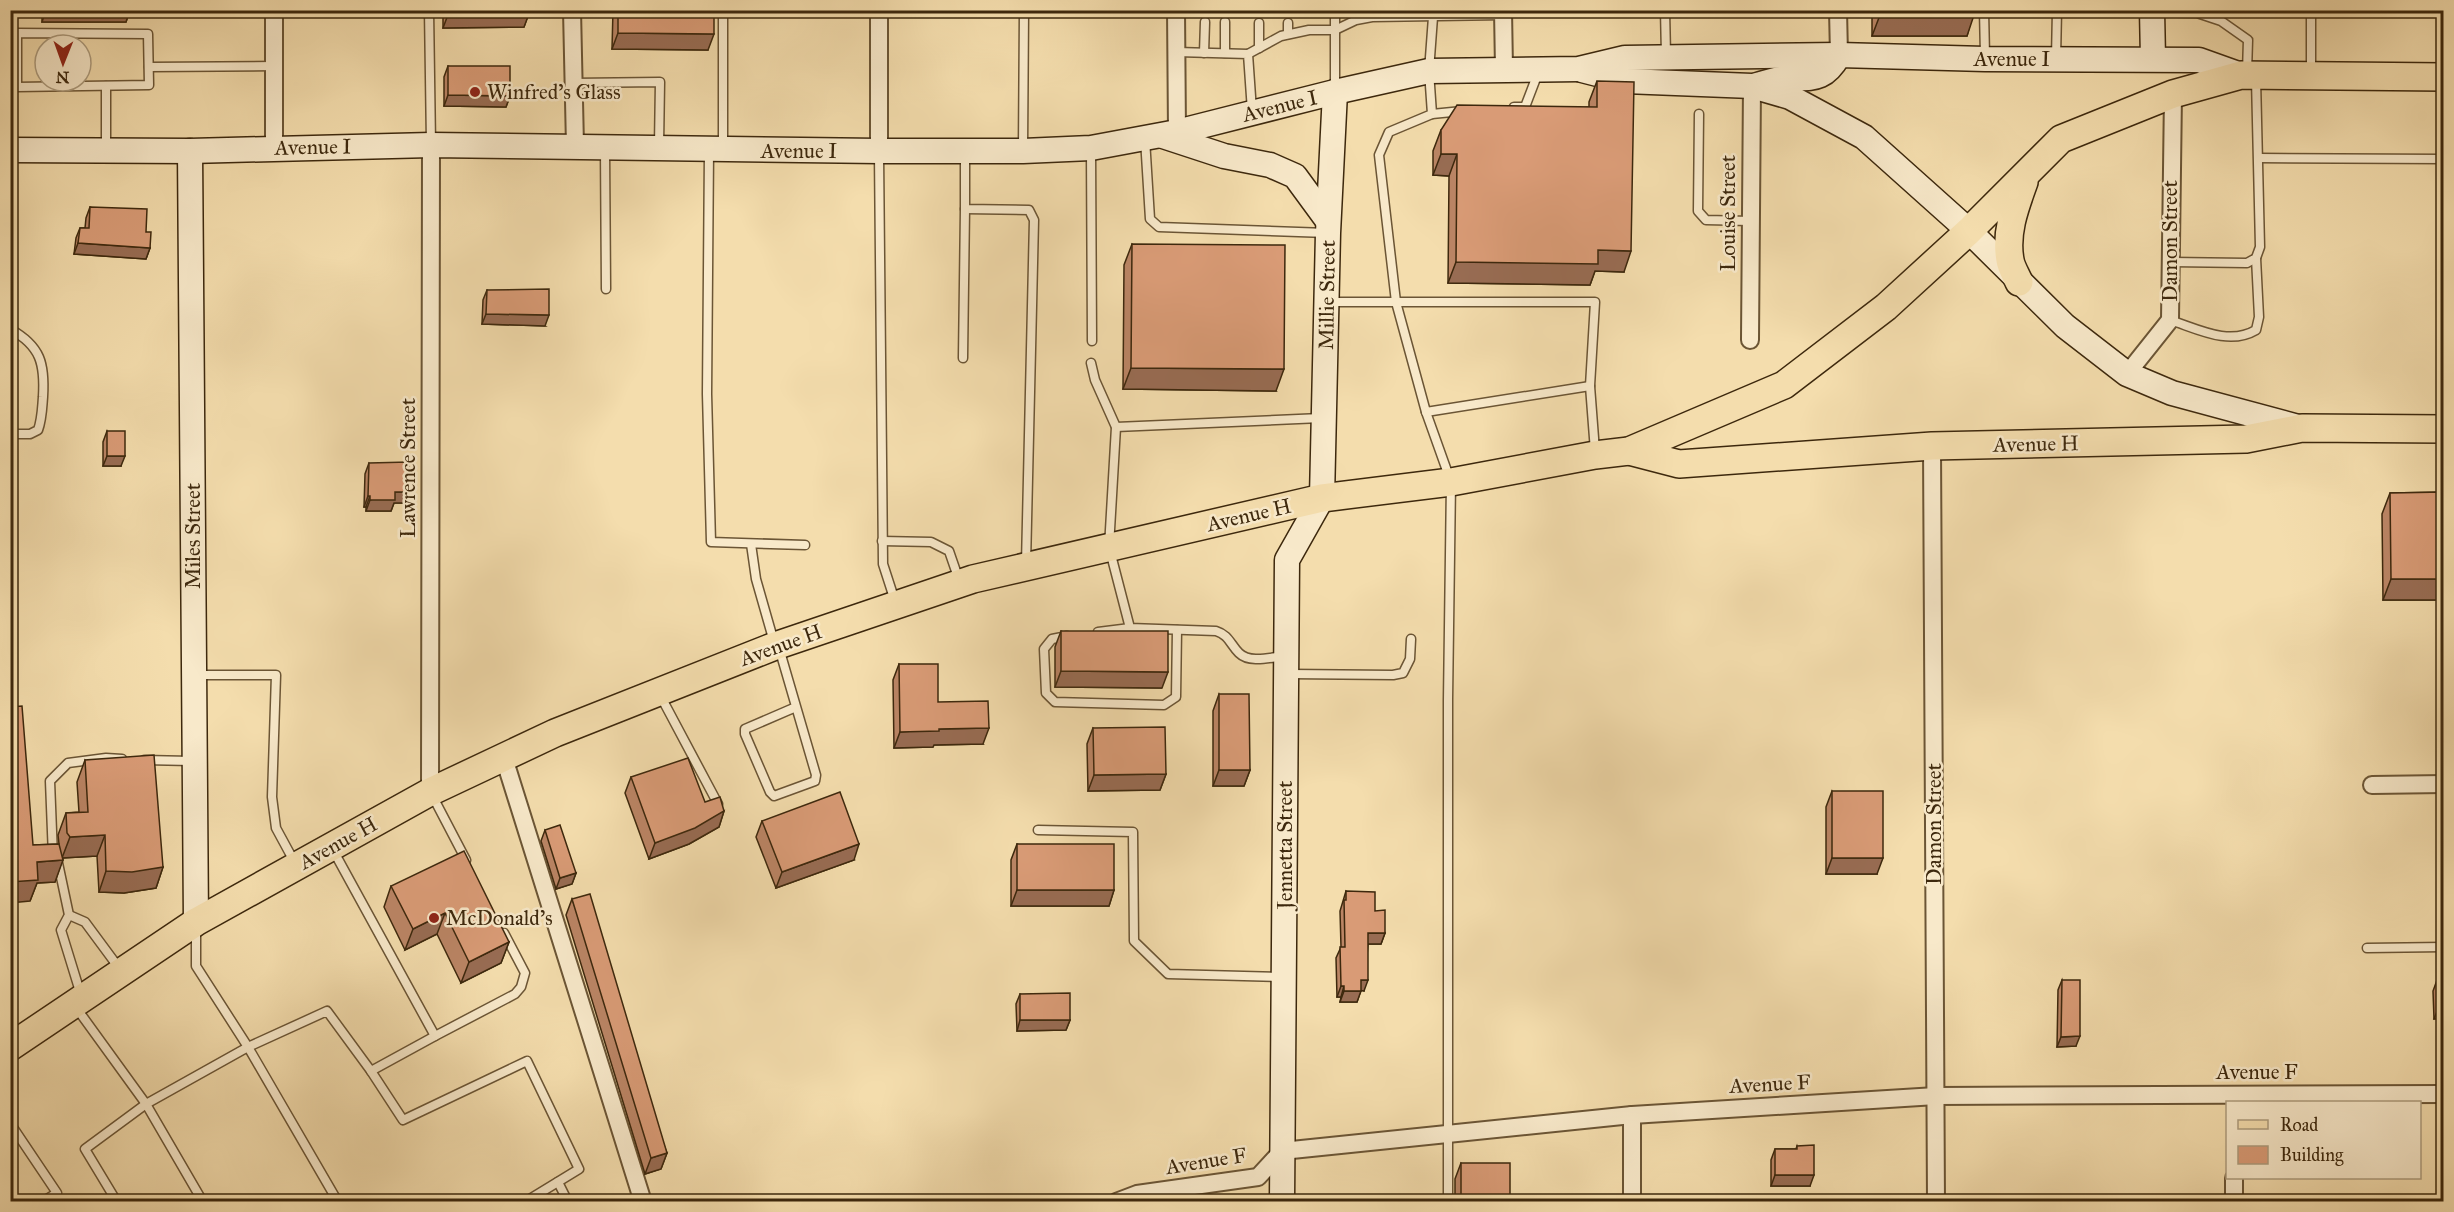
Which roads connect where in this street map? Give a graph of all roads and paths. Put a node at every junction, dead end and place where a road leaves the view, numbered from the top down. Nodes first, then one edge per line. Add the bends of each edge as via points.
1 (274, 10) edge
2 (429, 10) edge
3 (572, 10) edge
4 (723, 10) edge
5 (879, 10) edge
6 (1024, 10) edge
7 (1176, 10) edge
8 (1335, 10) edge
9 (1665, 10) edge
10 (1838, 10) edge
11 (1984, 10) edge
12 (2057, 10) edge
13 (2311, 10) edge
14 (2152, 11) edge
15 (1503, 13) edge
16 (1433, 17) junction
17 (1205, 22) dead end
18 (1225, 22) dead end
19 (1259, 23) dead end
20 (1288, 23) dead end
21 (1335, 30) junction
22 (14, 33) edge
23 (1288, 34) junction
24 (1259, 48) junction
25 (1176, 52) junction
26 (1204, 53) junction
27 (1225, 53) junction
28 (1248, 54) junction
29 (1839, 55) junction
30 (1666, 58) junction
31 (1985, 59) junction
32 (2056, 59) junction
33 (2152, 59) junction
34 (274, 66) junction
35 (149, 68) junction
36 (1504, 69) junction
37 (1539, 69) junction
38 (1579, 69) junction
39 (1429, 71) junction
40 (2248, 76) junction
41 (2311, 76) junction
42 (2444, 77) edge
43 (573, 83) junction
44 (106, 86) junction
45 (1752, 86) junction
46 (1335, 92) junction
47 (2173, 94) junction
48 (1502, 108) edge
49 (1467, 111) edge
50 (1252, 113) junction
51 (1432, 114) junction
52 (1699, 114) dead end
53 (1161, 135) junction
54 (431, 145) junction
55 (575, 146) junction
56 (605, 147) junction
57 (274, 148) junction
58 (659, 148) junction
59 (1091, 148) junction
60 (10, 150) edge
61 (106, 150) junction
62 (716, 150) junction
63 (190, 151) junction
64 (879, 151) junction
65 (966, 151) junction
66 (1023, 151) junction
67 (2259, 158) junction
68 (2444, 159) edge
69 (2036, 164) junction
70 (965, 209) junction
71 (1750, 221) junction
72 (1328, 227) junction
73 (1969, 231) junction
74 (2256, 258) junction
75 (2171, 262) junction
76 (2019, 282) junction
77 (606, 289) dead end
78 (1328, 302) junction
79 (1396, 302) junction
80 (2170, 320) junction
81 (10, 329) edge
82 (1749, 339) dead end
83 (1092, 340) dead end
84 (963, 358) dead end
85 (1091, 363) dead end
86 (2127, 374) junction
87 (1590, 386) junction
88 (1426, 412) junction
89 (1324, 418) junction
90 (1116, 427) junction
91 (2302, 429) junction
92 (2444, 429) edge
93 (10, 434) edge
94 (1932, 446) junction
95 (1629, 451) junction
96 (1595, 455) junction
97 (1451, 482) junction
98 (1322, 498) junction
99 (882, 541) junction
100 (751, 544) junction
101 (805, 545) dead end
102 (1109, 547) junction
103 (1026, 567) junction
104 (960, 583) junction
105 (896, 605) junction
106 (1130, 628) junction
107 (1177, 630) junction
108 (1083, 634) edge
109 (1071, 635) edge
110 (1411, 639) dead end
111 (777, 645) junction
112 (1286, 665) junction
113 (194, 675) junction
114 (658, 692) junction
115 (796, 707) junction
116 (504, 758) junction
117 (195, 761) junction
118 (2444, 784) edge
119 (2372, 785) dead end
120 (430, 792) junction
121 (718, 804) edge
122 (1038, 830) dead end
123 (331, 847) junction
124 (296, 866) junction
125 (472, 872) edge
126 (69, 915) junction
127 (196, 922) junction
128 (498, 923) edge
129 (2444, 947) edge
130 (2367, 948) dead end
131 (122, 971) junction
132 (1283, 977) junction
133 (77, 1000) junction
134 (435, 1036) junction
135 (10, 1047) edge
136 (248, 1047) junction
137 (371, 1071) junction
138 (2444, 1094) edge
139 (1936, 1096) junction
140 (2234, 1099) edge
141 (146, 1104) junction
142 (1632, 1114) junction
143 (10, 1123) edge
144 (1448, 1133) junction
145 (1282, 1151) junction
146 (2234, 1179) edge
147 (558, 1182) junction
148 (42, 1202) edge
149 (117, 1202) edge
150 (203, 1202) edge
151 (338, 1202) edge
152 (525, 1202) edge
153 (568, 1202) edge
154 (643, 1202) edge
155 (1116, 1202) edge
156 (1282, 1202) edge
157 (1448, 1202) edge
158 (1632, 1202) edge
159 (1936, 1202) edge
160 (2234, 1202) edge

1 - 34 street
2 - 54 lane
3 - 43 street
4 - 62 lane
5 - 64 street
6 - 66 lane
7 - 25 street
8 - 21 lane
9 - 30 lane
10 - 29 street
11 - 31 lane
12 - 32 lane
13 - 41 lane
14 - 33 main road
14 - 40 lane via 2197,13 2221,21 2248,40
15 - 16 lane
15 - 36 street
16 - 21 lane via 1372,17
16 - 39 lane
17 - 26 lane
18 - 27 lane
19 - 24 lane
20 - 23 lane
21 - 23 lane via 1307,27
21 - 46 lane
22 - 35 lane via 148,34
22 - 44 lane via 17,87
23 - 24 lane
24 - 28 lane
25 - 26 lane
25 - 53 street
26 - 27 lane
27 - 28 lane
28 - 50 lane
29 - 30 main road, Avenue I
29 - 31 main road, Avenue I
29 - 45 main road via 1818,78 1780,79
30 - 38 main road, Avenue I via 1625,58
31 - 32 main road, Avenue I
32 - 33 main road, Avenue I
33 - 40 main road, Avenue I via 2199,60
34 - 35 lane
34 - 57 street
35 - 44 lane via 149,85
36 - 37 main road, Avenue I
36 - 39 main road, Avenue I
37 - 38 main road, Avenue I
37 - 48 lane via 1525,107
38 - 45 main road, Avenue I via 1625,81
39 - 46 main road, Avenue I
39 - 51 lane
40 - 41 main road, Avenue I
40 - 47 main road, Avenue H
40 - 67 lane
41 - 42 main road, Avenue I
43 - 55 street
43 - 58 lane via 660,82
44 - 61 lane
45 - 71 street, Louise Street
45 - 73 main road, Avenue I via 1790,97 1864,137
46 - 50 main road, Avenue I
46 - 72 main road, Millie Street
47 - 69 main road, Avenue H via 2061,139
47 - 75 street, Damon Street
49 - 51 lane
50 - 53 main road, Avenue I
51 - 79 lane via 1389,132 1379,155
52 - 71 lane via 1698,212 1706,220
53 - 59 main road, Avenue I
53 - 72 main road via 1224,156 1270,165 1295,176
53 - 72 lane via 1150,219 1159,227
54 - 55 main road, Avenue I
54 - 57 main road, Avenue I
54 - 120 street, Lawrence Street
55 - 56 main road, Avenue I
56 - 58 main road, Avenue I
56 - 77 lane
57 - 63 main road, Avenue I
58 - 62 main road, Avenue I
59 - 66 main road, Avenue I
59 - 83 lane
60 - 61 main road, Avenue I
61 - 63 main road, Avenue I
62 - 64 main road, Avenue I
62 - 100 lane via 707,394 711,542
63 - 113 main road, Miles Street
64 - 65 main road, Avenue I
64 - 99 lane
65 - 66 main road, Avenue I
65 - 70 lane
67 - 68 lane
67 - 74 lane
69 - 73 main road, Avenue H
69 - 76 main road via 2012,214 2010,262
70 - 84 lane
70 - 103 lane via 1029,210 1034,220
71 - 82 street, Louise Street
72 - 78 main road, Millie Street
73 - 76 main road, Avenue I
73 - 95 main road, Avenue H via 1886,307 1784,385
74 - 75 lane via 2247,263
74 - 80 lane via 2256,330 2244,337 2227,338
75 - 80 street, Damon Street
76 - 86 main road, Avenue I via 2065,326
78 - 79 lane
78 - 89 main road, Millie Street
79 - 87 lane via 1594,302
79 - 88 lane
80 - 86 street, Damon Street
81 - 93 lane via 35,348 44,380 38,430
85 - 90 lane
86 - 91 main road, Avenue I via 2172,393
87 - 88 lane
87 - 96 lane
88 - 97 lane
89 - 90 lane
89 - 98 main road, Millie Street
90 - 102 lane
91 - 92 main road, Avenue H
91 - 94 main road, Avenue H via 2246,439
94 - 95 main road, Avenue H via 1679,464
94 - 139 street, Damon Street
95 - 96 main road, Avenue H
96 - 97 main road, Avenue H
97 - 98 main road, Avenue H
97 - 144 lane
98 - 102 main road, Avenue H
98 - 112 main road, Jennetta Street via 1287,560
99 - 104 lane via 931,542 949,551
99 - 105 lane via 883,564
100 - 101 lane
100 - 111 lane via 756,579
102 - 103 main road, Avenue H
102 - 106 lane
103 - 104 main road, Avenue H
104 - 105 main road, Avenue H
105 - 111 main road, Avenue H
106 - 107 lane
106 - 108 lane
107 - 109 lane via 1176,697 1164,705 1055,702 1046,693 1044,649 1052,639
107 - 112 lane via 1216,631 1225,634 1240,654
110 - 112 lane via 1410,659 1403,673
111 - 114 main road, Avenue H
111 - 115 lane
112 - 132 main road, Jennetta Street
113 - 117 main road, Miles Street
113 - 124 lane via 276,675 272,796 276,828
114 - 116 main road, Avenue H
114 - 121 lane
115 - 115 lane via 815,781 774,796 745,729
116 - 120 main road, Avenue H
116 - 154 street
117 - 126 lane via 106,758 68,763 50,781 53,857 58,863
117 - 127 main road, Miles Street
118 - 119 street
120 - 123 main road, Avenue H
120 - 125 lane
122 - 132 lane via 1133,832 1134,941 1168,974
123 - 124 main road, Avenue H
123 - 134 lane
124 - 127 main road, Avenue H
126 - 131 lane via 85,922
126 - 133 lane via 61,930
127 - 131 main road, Avenue H
127 - 136 lane via 196,966
128 - 134 lane via 525,973 521,987 515,994
129 - 130 lane
131 - 133 main road, Avenue H
132 - 145 main road, Jennetta Street
133 - 135 main road, Avenue H
133 - 141 lane
134 - 137 lane
136 - 137 lane via 327,1011
136 - 141 lane
136 - 151 lane
137 - 147 lane via 403,1120 527,1061 579,1169
138 - 140 street, Avenue F
139 - 140 street, Avenue F
139 - 142 street, Avenue F
139 - 159 street, Damon Street
141 - 149 lane via 85,1149
141 - 150 lane
142 - 144 street, Avenue F
142 - 158 street
143 - 148 lane via 57,1193
144 - 145 street, Avenue F
144 - 157 lane
145 - 155 street, Avenue F via 1258,1177 1137,1194
145 - 156 main road, Jennetta Street
146 - 160 street
147 - 152 lane
147 - 153 lane

